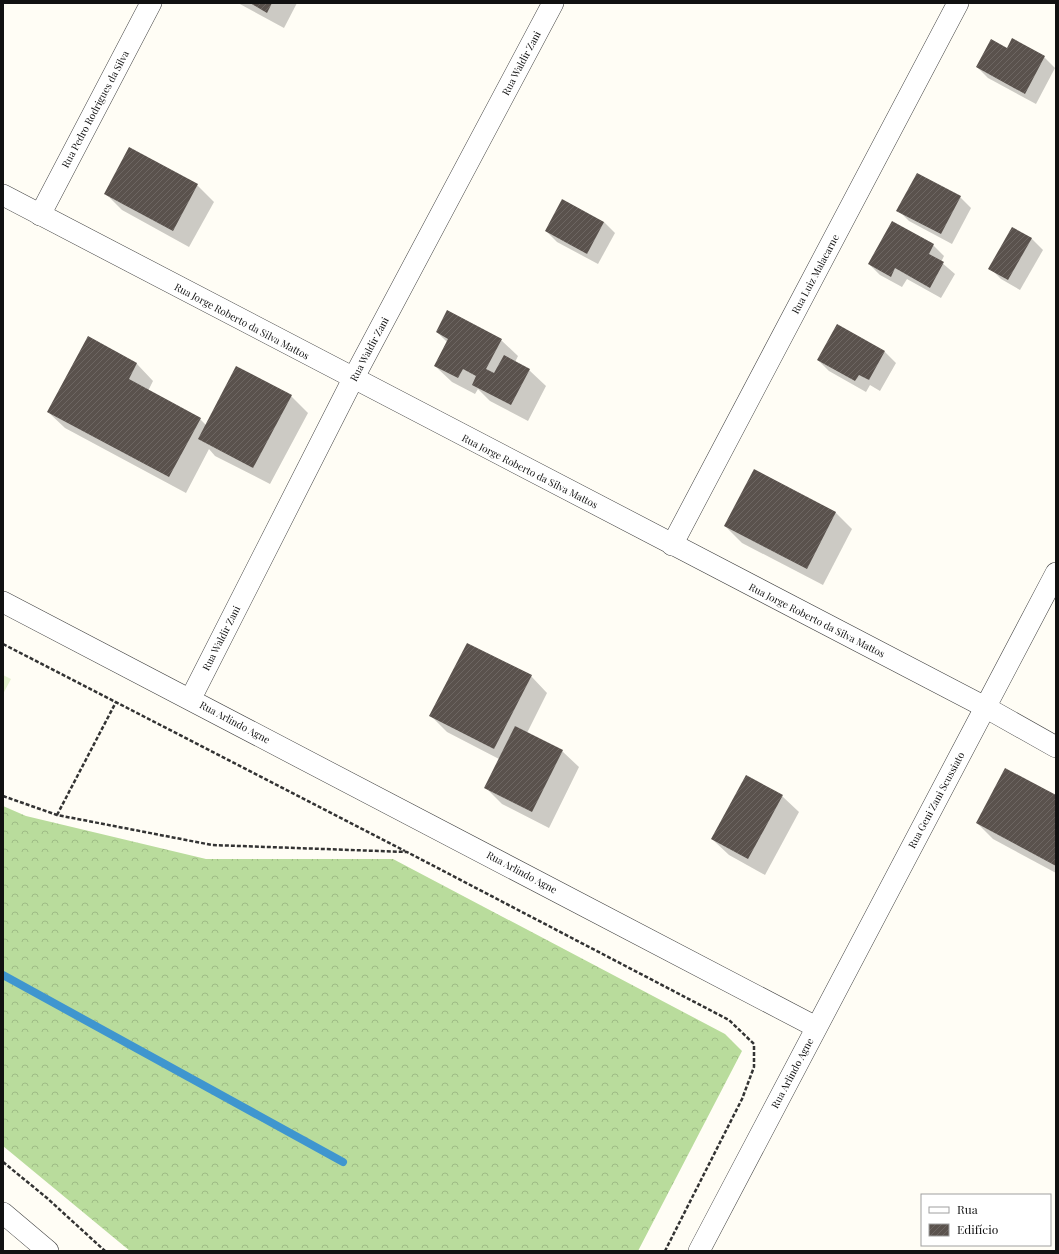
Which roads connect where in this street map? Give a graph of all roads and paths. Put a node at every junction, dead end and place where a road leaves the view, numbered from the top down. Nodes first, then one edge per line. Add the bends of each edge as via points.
1 (151, 3) edge
2 (553, 3) edge
3 (958, 3) edge
4 (3, 195) edge
5 (40, 215) junction
6 (353, 379) junction
7 (672, 544) junction
8 (1056, 573) edge
9 (3, 602) edge
10 (3, 644) edge
11 (191, 698) junction
12 (116, 702) junction
13 (985, 707) junction
14 (1056, 746) edge
15 (3, 796) edge
16 (57, 815) junction
17 (407, 852) junction
18 (816, 1027) junction
19 (3, 1162) edge
20 (3, 1213) edge
21 (48, 1251) edge
22 (105, 1251) edge
23 (665, 1251) edge
24 (699, 1251) edge

1 - 5 street, Rua Pedro Rodrigues da Silva
2 - 6 street, Rua Waldir Zani
3 - 7 street, Rua Luiz Malacarne
4 - 5 street, Rua Jorge Roberto da Silva Mattos
5 - 6 street, Rua Jorge Roberto da Silva Mattos
6 - 7 street, Rua Jorge Roberto da Silva Mattos
6 - 11 street, Rua Waldir Zani
7 - 13 street, Rua Jorge Roberto da Silva Mattos
8 - 13 street, Rua Geni Zani Scussiato
9 - 11 street, Rua Arlindo Agne
10 - 12 path
11 - 18 street, Rua Arlindo Agne
12 - 16 path
12 - 17 path
13 - 14 street, Rua Jorge Roberto da Silva Mattos
13 - 18 street, Rua Geni Zani Scussiato
15 - 16 path
16 - 17 path via 212,845
17 - 23 path via 729,1020 754,1044 754,1067 742,1099
18 - 24 street, Rua Arlindo Agne
19 - 22 path
20 - 21 street

